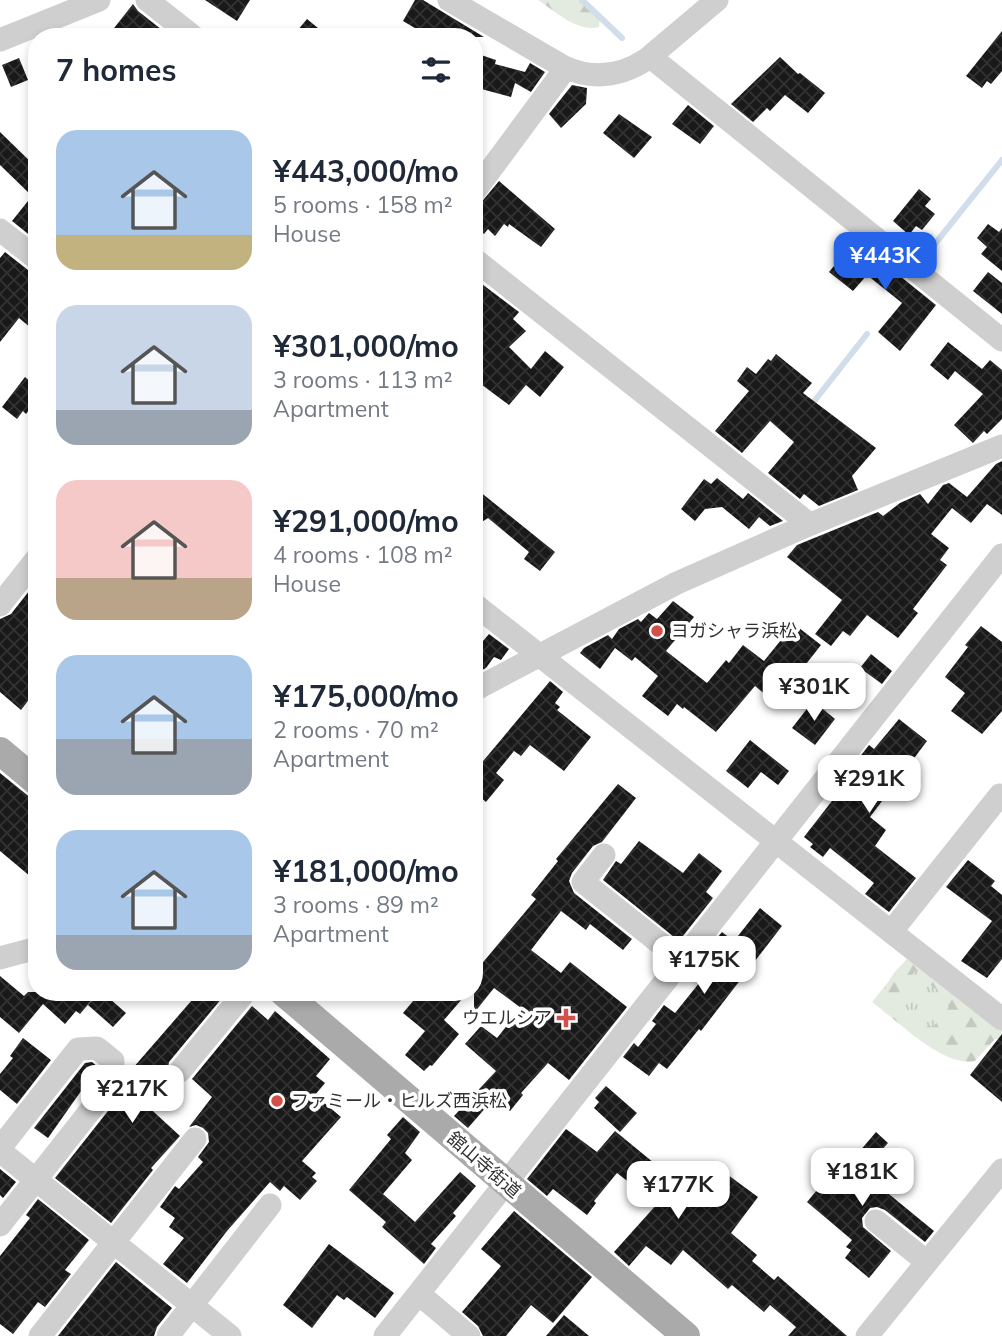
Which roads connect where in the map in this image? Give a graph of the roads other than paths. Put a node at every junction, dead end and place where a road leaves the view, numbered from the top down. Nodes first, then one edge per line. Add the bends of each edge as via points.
1 (99, 0) edge
2 (147, 0) edge
3 (449, 0) edge
4 (717, 0) edge
5 (30, 28) edge
6 (183, 28) edge
7 (28, 29) edge
8 (0, 40) edge
9 (652, 55) junction
10 (564, 67) junction
11 (483, 180) edge
12 (2, 234) edge
13 (28, 253) edge
14 (483, 266) edge
15 (1002, 340) edge
16 (1002, 446) edge
17 (806, 526) junction
18 (1002, 555) edge
19 (28, 569) edge
20 (0, 605) edge
21 (483, 611) edge
22 (541, 656) junction
23 (483, 685) edge
24 (0, 751) edge
25 (28, 774) edge
26 (1000, 795) dead end
27 (776, 840) junction
28 (604, 855) dead end
29 (891, 932) junction
30 (28, 950) edge
31 (0, 958) edge
32 (681, 960) junction
33 (238, 1001) edge
34 (293, 1001) edge
35 (1002, 1019) edge
36 (180, 1071) dead end
37 (195, 1139) dead end
38 (0, 1149) edge
39 (1002, 1170) edge
40 (35, 1180) junction
41 (505, 1183) junction
42 (270, 1205) dead end
43 (876, 1221) dead end
44 (0, 1225) edge
45 (114, 1243) junction
46 (927, 1262) junction
47 (419, 1294) junction
48 (192, 1306) junction
49 (40, 1336) edge
50 (167, 1336) edge
51 (230, 1336) edge
52 (385, 1336) edge
53 (468, 1336) edge
54 (686, 1336) edge
55 (868, 1336) edge

1 - 5 street
2 - 6 street
3 - 10 street
4 - 9 street
7 - 8 street
9 - 10 street via 635,67 606,75
9 - 15 street
10 - 11 street
12 - 13 street
14 - 17 street via 803,519
16 - 17 street
17 - 22 street via 677,583
18 - 27 street
19 - 20 street
21 - 22 street
22 - 23 street
22 - 27 street
24 - 25 main road
26 - 29 street
27 - 29 street
27 - 32 street
28 - 32 street via 583,882
29 - 35 street
30 - 31 street
32 - 41 street
33 - 36 street
34 - 41 main road, 舘山寺街道
37 - 45 street
38 - 40 street
38 - 40 street via 78,1049 97,1048 113,1061 112,1083
39 - 46 street
40 - 44 street
40 - 45 street
41 - 47 street
41 - 54 main road, 舘山寺街道
42 - 48 street
43 - 46 street
45 - 48 street
45 - 49 street
46 - 55 street
47 - 52 street
47 - 53 street
48 - 50 street
48 - 51 street

